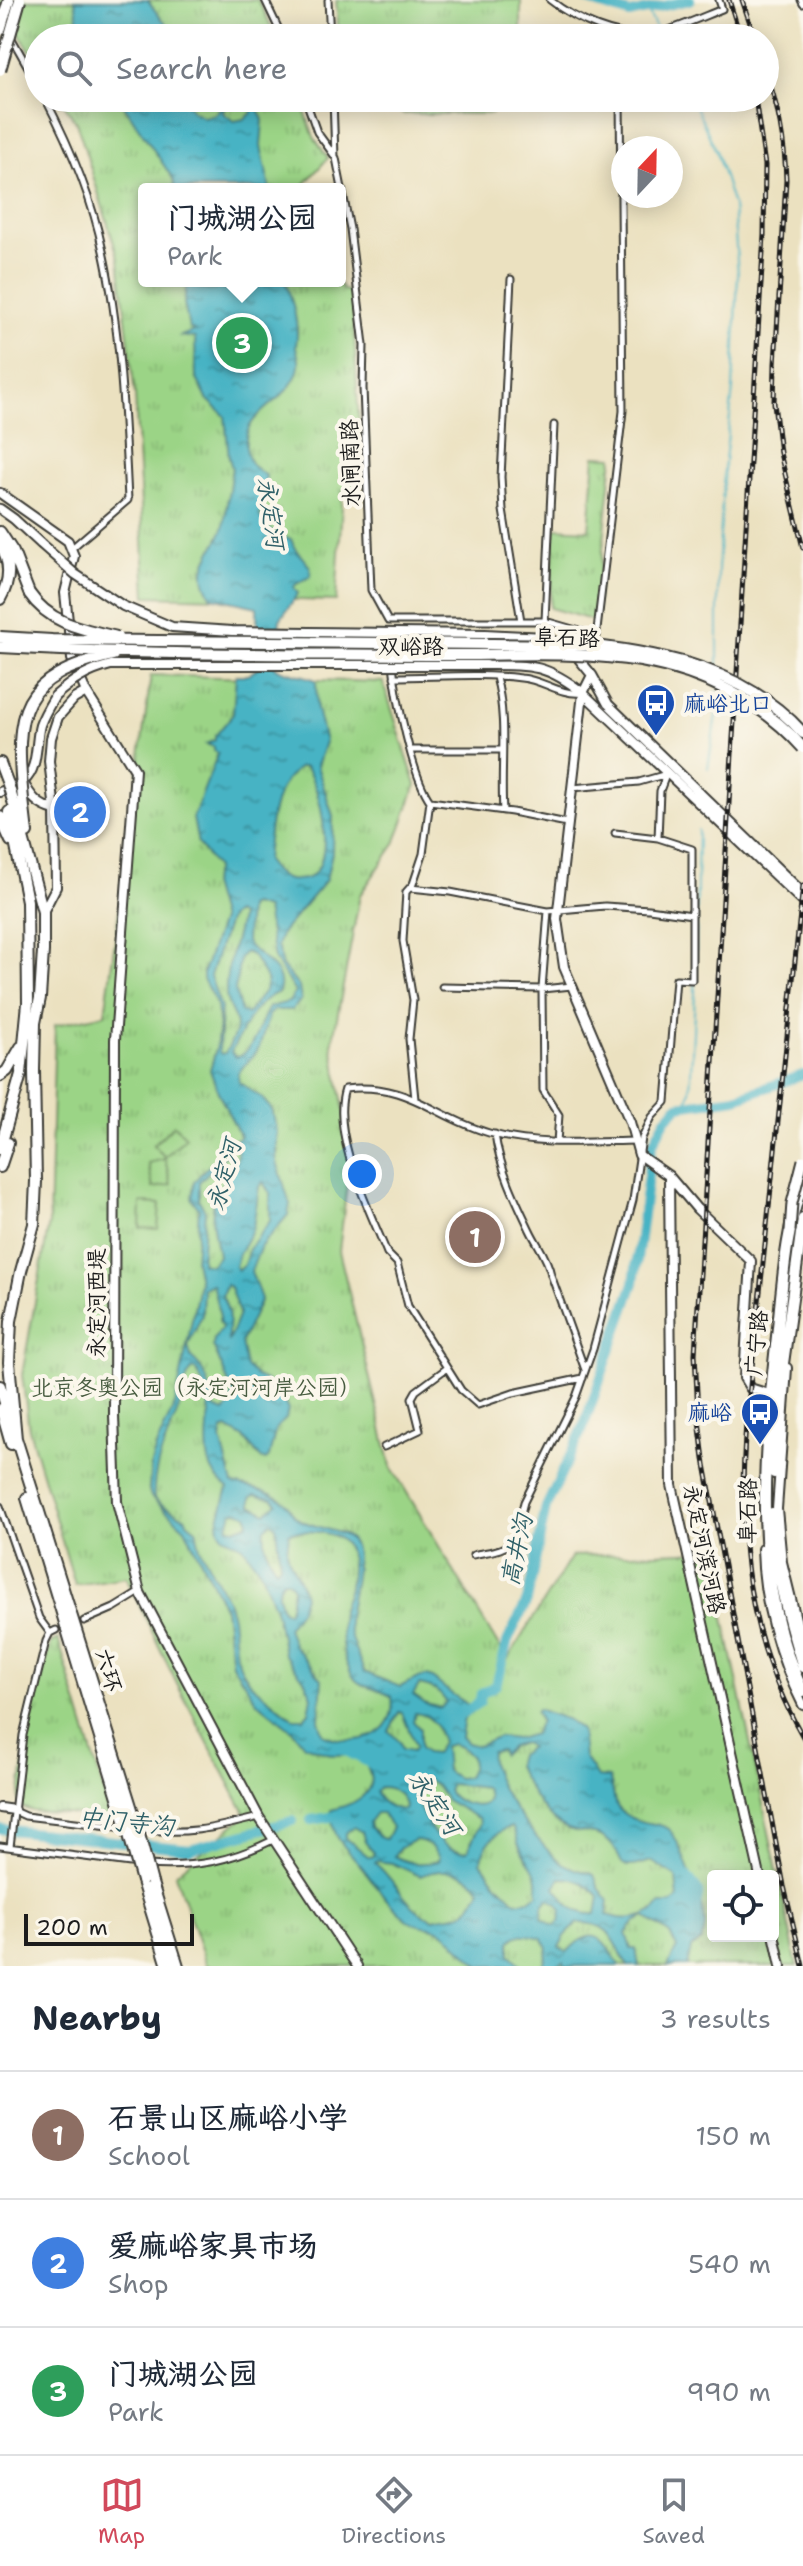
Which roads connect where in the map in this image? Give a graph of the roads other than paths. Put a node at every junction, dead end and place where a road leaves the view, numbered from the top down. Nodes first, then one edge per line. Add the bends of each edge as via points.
1 (9, 0) edge
2 (20, 0) edge
3 (265, 0) edge
4 (328, 0) edge
5 (550, 0) edge
6 (719, 0) edge
7 (0, 19) edge
8 (276, 24) edge
9 (329, 24) edge
10 (594, 24) edge
11 (680, 24) edge
12 (0, 30) edge
13 (24, 57) edge
14 (0, 70) edge
15 (52, 112) edge
16 (310, 112) edge
17 (334, 112) edge
18 (620, 112) edge
19 (336, 158) junction
20 (341, 183) edge
21 (346, 209) edge
22 (511, 279) dead end
23 (554, 425) dead end
24 (0, 493) edge
25 (0, 509) edge
26 (0, 532) edge
27 (0, 544) edge
28 (72, 548) junction
29 (0, 599) edge
30 (388, 621) junction
31 (521, 621) junction
32 (545, 621) junction
33 (382, 633) junction
34 (597, 636) junction
35 (0, 637) edge
36 (135, 641) junction
37 (320, 642) junction
38 (0, 647) edge
39 (128, 651) junction
40 (304, 654) junction
41 (392, 672) junction
42 (592, 675) junction
43 (496, 677) junction
44 (86, 692) junction
45 (583, 693) junction
46 (803, 733) edge
47 (803, 748) edge
48 (411, 750) junction
49 (501, 750) junction
50 (0, 763) edge
51 (667, 774) junction
52 (23, 781) junction
53 (3, 785) edge
54 (572, 788) junction
55 (14, 801) junction
56 (430, 801) junction
57 (55, 810) junction
58 (503, 811) junction
59 (0, 817) edge
60 (568, 823) junction
61 (615, 833) dead end
62 (658, 838) junction
63 (25, 863) junction
64 (410, 888) junction
65 (803, 893) edge
66 (803, 902) edge
67 (553, 910) junction
68 (43, 912) junction
69 (692, 915) junction
70 (572, 986) junction
71 (442, 987) dead end
72 (542, 989) junction
73 (35, 1023) junction
74 (24, 1042) junction
75 (0, 1076) edge
76 (415, 1099) junction
77 (495, 1134) junction
78 (636, 1141) junction
79 (557, 1142) junction
80 (0, 1149) edge
81 (639, 1155) junction
82 (803, 1160) edge
83 (0, 1167) edge
84 (803, 1172) edge
85 (669, 1176) junction
86 (803, 1183) edge
87 (803, 1221) edge
88 (790, 1231) junction
89 (447, 1368) junction
90 (585, 1370) junction
91 (583, 1378) junction
92 (0, 1386) edge
93 (769, 1394) junction
94 (0, 1408) edge
95 (16, 1439) junction
96 (384, 1447) dead end
97 (0, 1506) edge
98 (473, 1555) dead end
99 (140, 1592) junction
100 (84, 1621) dead end
101 (803, 1648) edge
102 (803, 1667) edge
103 (803, 1691) edge
104 (803, 1705) edge
105 (0, 1808) edge
106 (13, 1814) junction
107 (260, 1817) junction
108 (130, 1818) junction
109 (275, 1839) junction
110 (0, 1846) edge
111 (10, 1847) junction
112 (759, 1870) edge
113 (147, 1882) junction
114 (776, 1942) edge
115 (168, 1966) edge
116 (178, 1966) edge
117 (357, 1966) edge
118 (781, 1966) edge

1 - 12 highway, bridge
2 - 14 highway, bridge
3 - 8 street
4 - 9 street
5 - 10 street
6 - 11 street via 722,9
7 - 13 street
15 - 28 street via 73,156 103,249 118,332 128,500
16 - 19 street, 水闸南路
17 - 19 street
18 - 34 street via 623,411
19 - 20 street, 水闸南路
21 - 30 street, 水闸南路 via 364,345 371,590
22 - 31 street via 501,477
23 - 32 street
24 - 28 street
25 - 33 street, bridge via 75,574 123,606 172,627
26 - 36 highway, bridge via 36,603 70,625
27 - 29 highway via 9,573
28 - 44 street via 67,616 72,659
30 - 31 street
30 - 41 street, 水闸南路
31 - 32 street
32 - 34 street
33 - 37 highway, bridge
33 - 42 street, bridge via 546,637 573,652
34 - 42 street
35 - 36 highway, bridge
36 - 37 highway, bridge
37 - 46 highway, 阜石路, bridge via 587,645 643,651 730,680 758,695
38 - 39 highway, bridge
39 - 40 highway, bridge
39 - 55 highway, bridge via 58,672 36,692 19,742
40 - 41 highway, bridge
40 - 47 highway, 阜石路, bridge via 640,661 727,689 788,731
41 - 43 street
41 - 45 street, 双峪路, bridge via 542,667
41 - 48 street, 水闸南路
41 - 52 street, 双峪路, bridge via 111,665 81,676 55,696
42 - 45 street
42 - 65 street via 608,704
43 - 45 street via 533,679 566,694
43 - 49 street via 502,699
44 - 57 street via 58,717 51,738
44 - 99 street, 永定河西堤 via 135,770 115,1040 114,1415 117,1502
45 - 51 street, 双峪路
45 - 54 street
48 - 49 street
48 - 56 street, 水闸南路
49 - 58 street
50 - 53 highway
51 - 54 street
51 - 62 street via 660,791
51 - 66 street, 双峪路
52 - 53 street
52 - 57 street via 41,807
53 - 55 highway, bridge
54 - 60 street
55 - 63 highway
55 - 63 highway
56 - 58 street
56 - 64 street via 423,854
57 - 68 street via 56,887
58 - 60 street
59 - 63 highway
60 - 67 street
61 - 62 street
62 - 69 street via 692,849
63 - 68 highway
63 - 74 highway
64 - 67 street
64 - 76 street via 403,941 413,1000 409,1039
67 - 69 street via 605,906
67 - 70 street
67 - 72 street
68 - 73 highway
69 - 81 street via 692,980 676,979 666,1102 652,1117
70 - 72 street
70 - 78 street
71 - 72 street
72 - 79 street via 543,1090 559,1115
73 - 83 highway via 17,1117
73 - 95 highway via 34,1224 11,1321 9,1362
74 - 75 highway
74 - 80 highway via 21,1074
76 - 77 street
76 - 89 street via 372,1087 345,1089 341,1111 351,1167 387,1253 397,1263 408,1306
77 - 79 street
77 - 90 street
78 - 79 street
78 - 81 street
81 - 85 street
81 - 90 street via 633,1200
82 - 88 main road, bridge
84 - 93 street, 广宁路 via 784,1250
85 - 93 street via 751,1261 744,1378 750,1388
85 - 112 street, 永定河滨河路 via 672,1485
86 - 88 highway, 阜石路, bridge
87 - 101 street, 广宁路 via 777,1509 782,1562
87 - 102 highway, 阜石路 via 777,1407 772,1509 775,1563
88 - 103 highway, 阜石路 via 769,1407 765,1539 776,1616
89 - 91 street via 478,1405
89 - 96 street via 412,1398 420,1430
90 - 91 street
91 - 98 street via 524,1502 514,1541 500,1551
92 - 95 highway, 六环
93 - 104 street, 广宁路 via 763,1565 772,1621
94 - 108 highway, 六环
95 - 108 highway, 六环
97 - 106 street via 39,1618 53,1632 23,1735
99 - 100 street
99 - 107 street, 永定河西堤
105 - 106 street
106 - 107 street via 168,1833 202,1832
106 - 111 street
107 - 109 street, 永定河西堤
108 - 113 highway, 六环, bridge
109 - 111 street via 232,1858 175,1865
109 - 117 street, 永定河西堤
110 - 111 street
113 - 115 highway, 六环
113 - 116 highway, 六环
114 - 118 street

